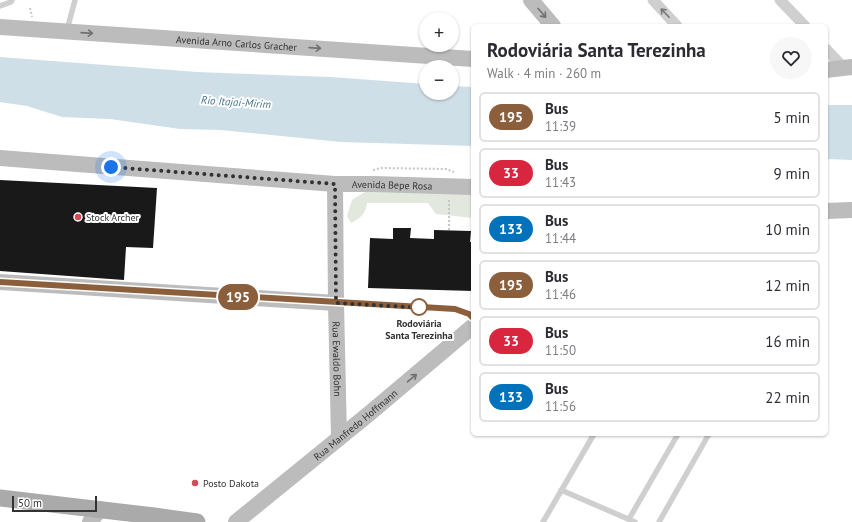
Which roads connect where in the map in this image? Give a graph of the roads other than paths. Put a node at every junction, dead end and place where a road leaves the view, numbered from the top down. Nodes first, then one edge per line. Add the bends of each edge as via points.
1 (12, 0) edge
2 (75, 0) edge
3 (531, 0) edge
4 (653, 0) edge
5 (780, 0) edge
6 (0, 6) edge
7 (551, 24) edge
8 (675, 24) edge
9 (803, 24) edge
10 (0, 27) edge
11 (66, 32) junction
12 (828, 51) edge
13 (471, 59) edge
14 (848, 68) edge
15 (828, 70) edge
16 (0, 158) edge
17 (335, 184) junction
18 (471, 187) edge
19 (852, 210) edge
20 (828, 211) edge
21 (0, 282) edge
22 (336, 303) junction
23 (471, 316) edge
24 (471, 328) edge
25 (593, 436) edge
26 (677, 436) edge
27 (709, 436) edge
28 (339, 438) junction
29 (561, 490) junction
30 (0, 498) edge
31 (95, 516) edge
32 (153, 519) edge
33 (629, 519) junction
34 (197, 522) edge
35 (236, 522) edge
36 (543, 522) edge
37 (635, 522) edge
38 (659, 522) edge

1 - 6 lane
2 - 11 lane
3 -> 7 main road
8 -> 4 street
5 - 9 street
10 - 11 main road, Avenida Arno Carlos Gracher
11 -> 13 main road, Avenida Arno Carlos Gracher
12 - 14 street
14 - 15 main road
16 - 17 main road, Avenida Bepe Rosa
17 - 18 main road, Avenida Bepe Rosa
17 - 22 main road, Rua Ewaldo Bohn
19 - 20 main road
21 - 22 main road
22 - 23 lane via 455,309
22 - 28 main road, Rua Ewaldo Bohn
28 -> 24 main road, Rua Manfredo Hoffmann
25 - 29 lane
26 - 33 lane
27 - 38 lane
28 - 35 main road, Rua Manfredo Hoffmann
29 - 33 lane
29 - 36 lane
30 - 31 main road
31 - 32 main road
32 - 34 main road
33 - 37 lane

